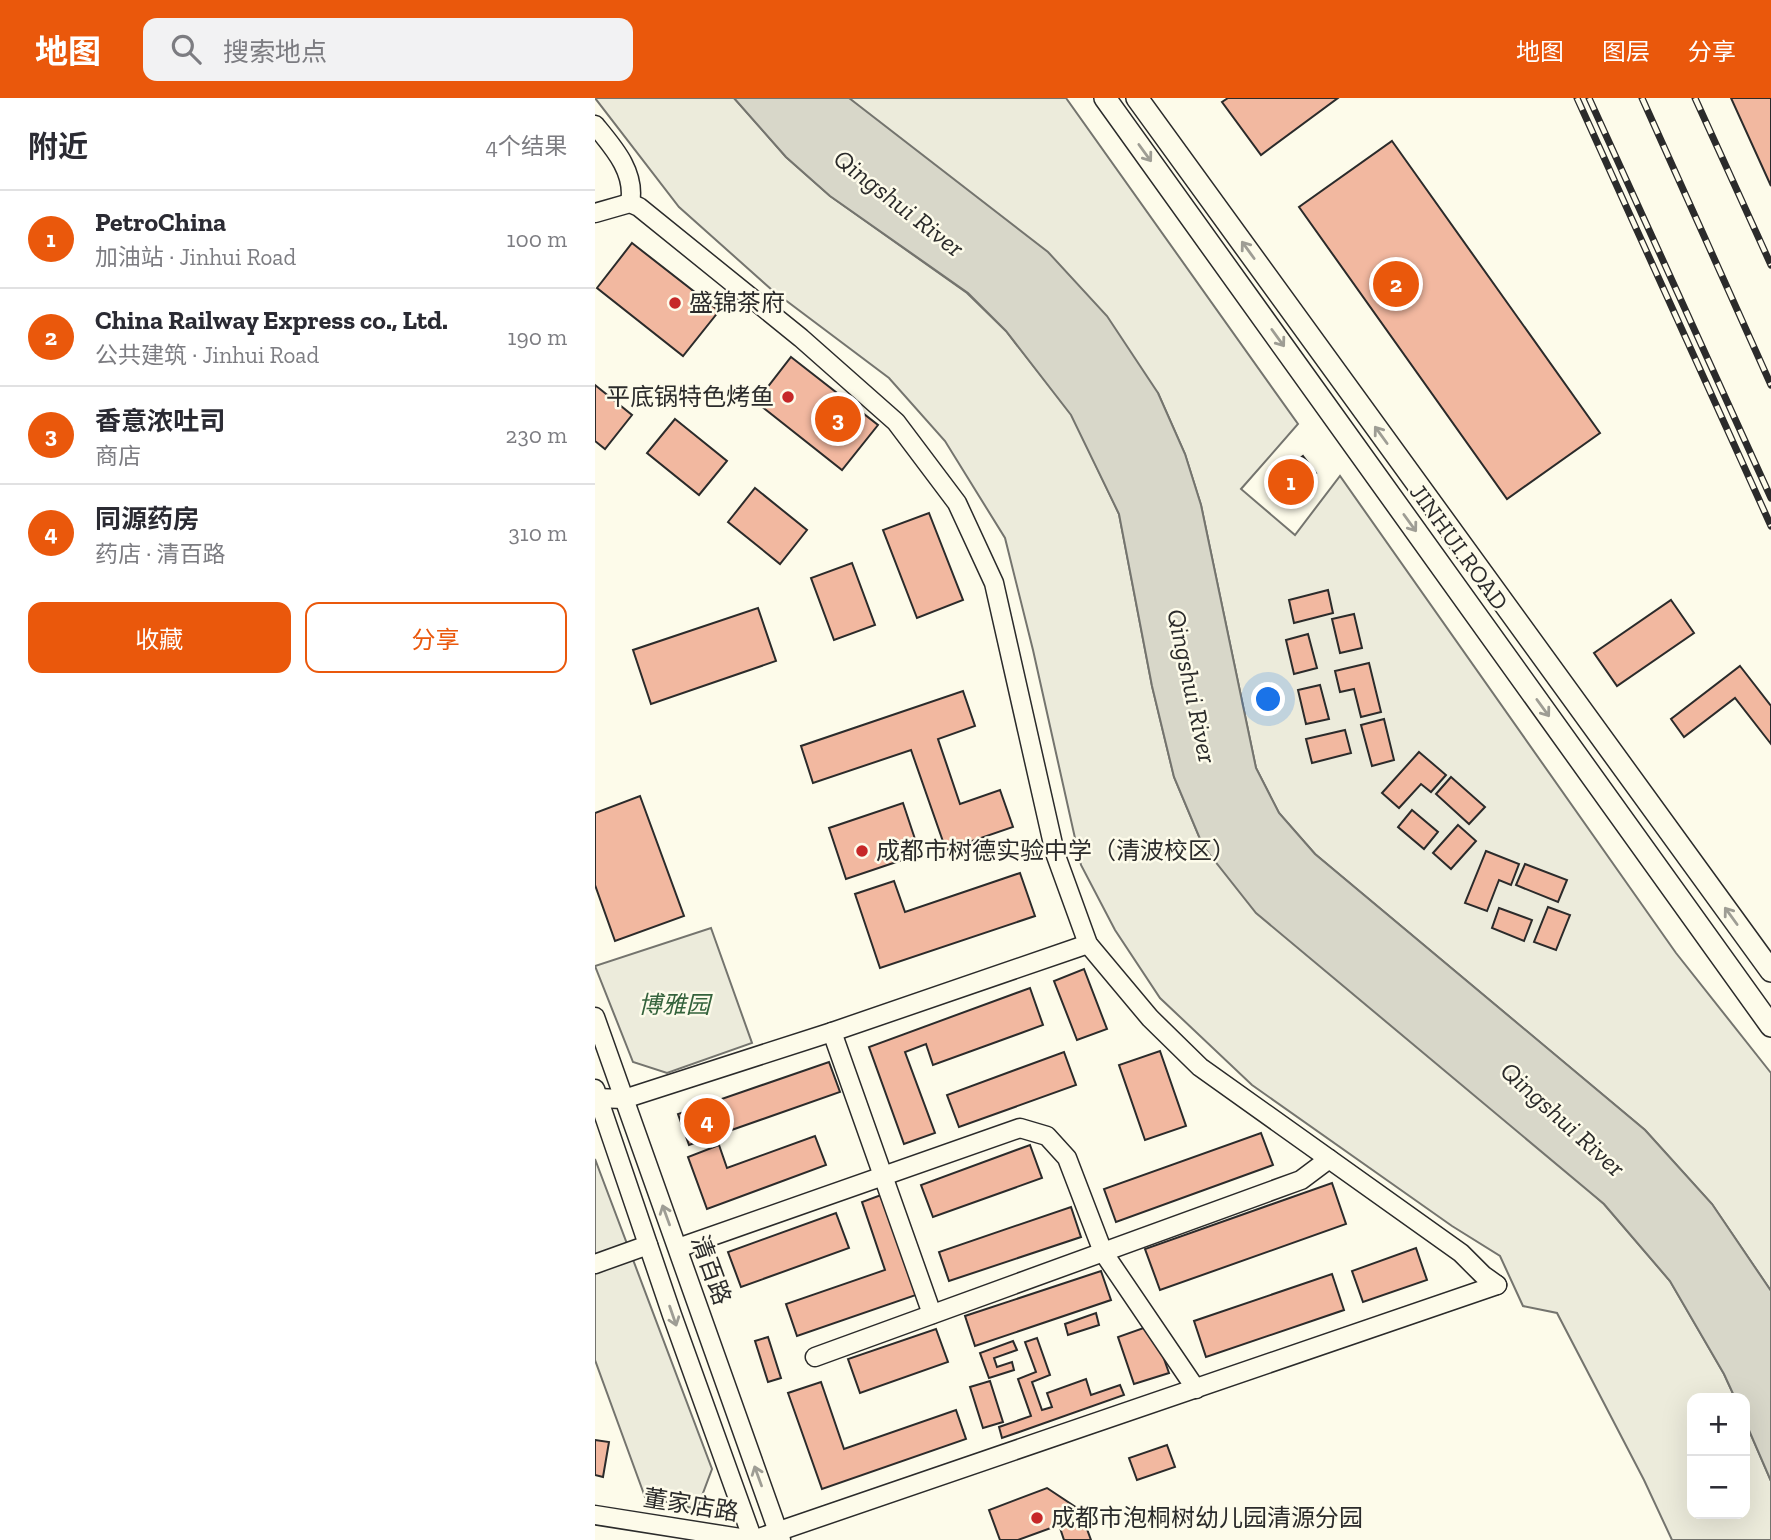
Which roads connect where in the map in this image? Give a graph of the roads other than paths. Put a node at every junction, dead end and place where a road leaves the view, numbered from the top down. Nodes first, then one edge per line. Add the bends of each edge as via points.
1 (1105, 98) edge
2 (1137, 98) edge
3 (595, 125) edge
4 (630, 202) junction
5 (595, 213) edge
6 (1088, 944) junction
7 (1771, 971) edge
8 (595, 1017) edge
9 (1771, 1026) edge
10 (832, 1032) junction
11 (596, 1095) edge
12 (624, 1099) junction
13 (1329, 1159) junction
14 (884, 1176) junction
15 (648, 1245) junction
16 (678, 1248) junction
17 (1103, 1252) junction
18 (595, 1265) edge
19 (932, 1314) junction
20 (815, 1357) dead end
21 (1196, 1389) junction
22 (595, 1515) edge
23 (780, 1536) edge
24 (753, 1540) edge

1 -> 9 main road, JINHUI ROAD
7 -> 2 main road, JINHUI ROAD
3 - 4 street via 630,179
4 - 5 street
4 - 6 street via 801,338 896,422 957,503 994,583 1055,853
6 - 10 street
6 - 13 street via 1150,1018 1200,1067
8 - 12 street, 清百路
10 - 12 street
10 - 14 street
11 - 12 street
11 - 15 street, 清百路
16 -> 12 street, 清百路
13 - 17 street via 1301,1180
13 - 21 street, 董家店路 via 1461,1253 1497,1285
14 - 16 street
14 - 17 street via 1020,1128 1047,1136 1067,1158
14 - 19 street
15 - 18 street
15 -> 24 street, 清百路
23 -> 16 street, 清百路
17 - 19 street
17 - 21 street
19 - 20 street
21 - 23 street, 董家店路
22 - 24 street, 董家店路
23 - 24 street, 董家店路

